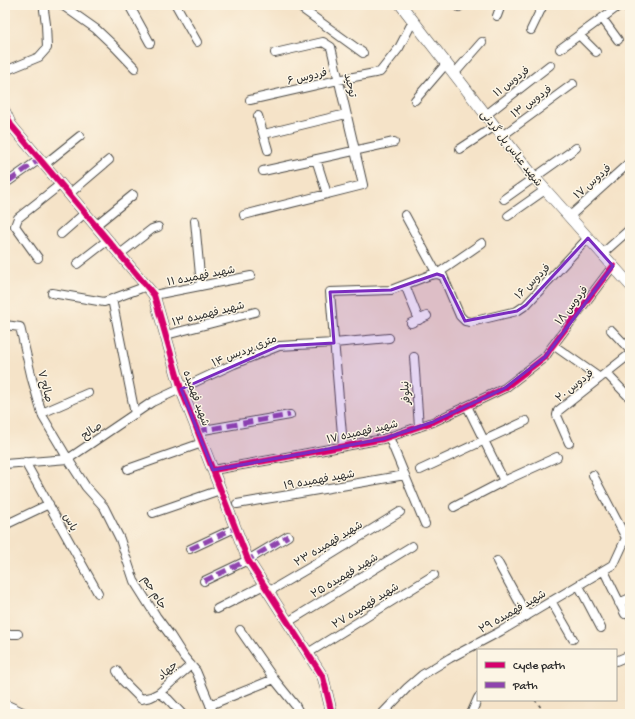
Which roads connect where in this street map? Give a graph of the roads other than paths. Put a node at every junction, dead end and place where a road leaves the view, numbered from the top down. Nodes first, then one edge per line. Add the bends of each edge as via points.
1 (45, 5) edge
2 (62, 5) edge
3 (129, 5) edge
4 (176, 5) edge
5 (297, 5) edge
6 (401, 5) edge
7 (501, 5) edge
8 (543, 5) edge
9 (626, 5) edge
10 (617, 6) edge
11 (630, 11) edge
12 (497, 16) dead end
13 (602, 18) junction
14 (413, 21) junction
15 (531, 30) dead end
16 (579, 35) junction
17 (618, 40) dead end
18 (197, 42) dead end
19 (482, 42) dead end
20 (150, 43) dead end
21 (560, 49) dead end
22 (596, 52) dead end
23 (275, 53) dead end
24 (363, 53) dead end
25 (446, 64) junction
26 (550, 65) dead end
27 (135, 68) dead end
28 (5, 71) edge
29 (454, 74) junction
30 (338, 80) junction
31 (573, 84) dead end
32 (250, 100) dead end
33 (415, 100) dead end
34 (5, 112) edge
35 (346, 114) junction
36 (486, 115) junction
37 (258, 116) dead end
38 (495, 126) junction
39 (264, 134) junction
40 (80, 136) dead end
41 (502, 136) junction
42 (394, 142) dead end
43 (576, 148) dead end
44 (460, 149) dead end
45 (268, 150) dead end
46 (355, 151) junction
47 (316, 159) junction
48 (109, 160) dead end
49 (42, 162) junction
50 (630, 162) edge
51 (263, 171) dead end
52 (534, 177) junction
53 (9, 181) dead end
54 (61, 184) junction
55 (545, 190) junction
56 (70, 194) junction
57 (327, 194) junction
58 (133, 195) dead end
59 (504, 199) dead end
60 (85, 213) junction
61 (244, 215) dead end
62 (405, 215) dead end
63 (508, 216) dead end
64 (569, 217) junction
65 (195, 222) dead end
66 (96, 225) junction
67 (158, 227) dead end
68 (630, 229) edge
69 (61, 234) dead end
70 (588, 238) junction
71 (108, 240) junction
72 (482, 244) dead end
73 (120, 254) junction
74 (602, 254) junction
75 (38, 258) dead end
76 (77, 264) dead end
77 (614, 266) junction
78 (437, 274) junction
79 (252, 276) dead end
80 (629, 282) edge
81 (405, 285) junction
82 (147, 286) junction
83 (201, 286) junction
84 (52, 293) dead end
85 (154, 295) junction
86 (112, 299) junction
87 (255, 312) dead end
88 (427, 316) dead end
89 (419, 320) junction
90 (411, 323) dead end
91 (5, 325) edge
92 (610, 330) dead end
93 (166, 335) junction
94 (389, 338) dead end
95 (334, 343) junction
96 (553, 345) junction
97 (630, 350) edge
98 (630, 354) edge
99 (414, 356) dead end
100 (545, 357) joint
101 (603, 375) junction
102 (181, 389) junction
103 (88, 393) dead end
104 (630, 398) edge
105 (467, 406) junction
106 (42, 413) junction
107 (135, 414) junction
108 (290, 415) dead end
109 (526, 421) dead end
110 (419, 427) junction
111 (198, 431) junction
112 (389, 437) junction
113 (484, 440) junction
114 (569, 442) dead end
115 (202, 443) junction
116 (343, 446) junction
117 (556, 457) dead end
118 (68, 459) junction
119 (25, 462) junction
120 (5, 464) edge
121 (128, 468) dead end
122 (213, 470) junction
123 (420, 470) dead end
124 (405, 475) junction
125 (593, 475) dead end
126 (504, 481) junction
127 (220, 490) junction
128 (49, 504) junction
129 (237, 504) dead end
130 (454, 507) dead end
131 (400, 512) dead end
132 (153, 513) dead end
133 (425, 524) dead end
134 (5, 525) edge
135 (235, 528) junction
136 (288, 536) dead end
137 (628, 537) edge
138 (412, 546) dead end
139 (190, 548) dead end
140 (248, 560) junction
141 (498, 561) dead end
142 (604, 571) junction
143 (434, 575) dead end
144 (204, 581) dead end
145 (579, 586) junction
146 (266, 588) junction
147 (98, 593) dead end
148 (630, 598) edge
149 (551, 601) junction
150 (619, 603) junction
151 (217, 609) dead end
152 (625, 614) dead end
153 (527, 616) junction
154 (288, 622) junction
155 (601, 628) dead end
156 (240, 630) dead end
157 (5, 634) edge
158 (18, 634) dead end
159 (573, 639) dead end
160 (476, 648) edge
161 (308, 653) junction
162 (630, 655) edge
163 (617, 661) edge
164 (191, 665) junction
165 (117, 671) dead end
166 (274, 679) junction
167 (158, 693) junction
168 (477, 700) edge
169 (210, 706) junction
170 (9, 709) edge
171 (27, 714) edge
172 (182, 714) edge
173 (214, 714) edge
174 (300, 714) edge
175 (332, 714) edge
176 (382, 714) edge
177 (471, 714) edge

1 - 28 street via 47,48 39,57
2 - 27 street via 96,30
3 - 20 street
4 - 18 street
5 - 24 street
6 - 14 street, شهید عباس پل گردنی
7 - 12 street
8 - 15 street
9 - 11 street
10 - 13 street
13 - 16 street
13 - 17 street
14 - 25 street, شهید عباس پل گردنی
14 - 30 street, فردوس ۶ via 398,48 380,72
16 - 21 street
16 - 22 street
19 - 29 street
23 - 30 street, توحید via 323,42 331,47
25 - 29 street, شهید عباس پل گردنی
25 - 33 street
26 - 36 street, فردوس ۱۱
29 - 36 street, شهید عباس پل گردنی
30 - 32 street, فردوس ۶
30 - 35 street, توحید
31 - 41 street, فردوس ۱۳
34 - 49 street, شهید فهمیده via 11,125
35 - 39 street
35 - 46 street, توحید
36 - 38 street, شهید عباس پل گردنی
37 - 39 street
38 - 41 street, شهید عباس پل گردنی
38 - 44 street
39 - 45 street
40 - 49 street
41 - 52 street, شهید عباس پل گردنی
42 - 46 street
43 - 52 street
46 - 47 street
46 - 57 street, توحید via 363,185
47 - 51 street
47 - 57 street
48 - 56 street
49 - 53 street
49 - 54 street, شهید فهمیده
50 - 64 street, فردوس ۱۷
52 - 55 street, شهید عباس پل گردنی
52 - 59 street
54 - 56 street, شهید فهمیده
54 - 75 street via 18,218 15,226
55 - 63 street
55 - 64 street, شهید عباس پل گردنی
56 - 60 street, شهید فهمیده
57 - 61 street
58 - 66 street
60 - 66 street, شهید فهمیده
60 - 69 street
62 - 78 street, فردوس ۱۶
64 - 70 street, شهید عباس پل گردنی
65 - 83 street
66 - 71 street, شهید فهمیده
67 - 73 street
68 - 74 street
70 - 74 street, شهید عباس پل گردنی
70 - 78 street, فردوس ۱۶ via 526,306 517,311 471,322 460,316 443,276
71 - 73 street, شهید فهمیده
71 - 76 street
72 - 78 street
73 - 82 street, شهید فهمیده
74 - 77 street, شهید عباس پل گردنی
77 - 80 street, شهید عباس پل گردنی
77 - 96 street, فردوس ۱۸
78 - 81 street
79 - 83 street, شهید فهمیده ۱۱
81 - 89 street
81 - 95 street via 392,290 330,292
82 - 85 street, شهید فهمیده
82 - 86 street
83 - 85 street, شهید فهمیده ۱۱
84 - 86 street via 104,302
85 - 93 street, شهید فهمیده
86 - 107 street
87 - 93 street, شهید فهمیده ۱۳
88 - 89 street
89 - 90 street
91 - 106 street, صالح ۷ via 20,327
92 - 97 street
93 - 102 street, شهید فهمیده
94 - 95 street, ۱۴ متری پردیس
95 - 102 street, ۱۴ متری پردیس via 279,346
95 - 116 street
96 - 100 street, فردوس ۱۸
96 - 101 street
98 - 101 street, فردوس ۲۰
99 - 110 street, نیلوفر
100 - 105 street, شهید فهمیده ۱۷ via 505,388
101 - 104 street
101 - 114 street, فردوس ۲۰ via 558,412 558,418
102 - 107 street, صالح via 152,402
102 - 111 street, شهید فهمیده
103 - 106 street
105 - 110 street, شهید فهمیده ۱۷
105 - 113 street
106 - 118 street, صالح ۷
107 - 118 street, صالح
108 - 111 street
109 - 113 street
110 - 112 street, شهید فهمیده ۱۷
111 - 115 street, شهید فهمیده
112 - 116 street, شهید فهمیده ۱۷
112 - 124 street
113 - 123 street
113 - 126 street
115 - 121 street
115 - 122 street, شهید فهمیده
116 - 122 street, شهید فهمیده ۱۷
117 - 126 street
118 - 119 street, صالح
118 - 164 street, جام جم via 86,487 104,507 120,539 134,581
119 - 120 street, صالح
119 - 128 street, یاس
122 - 127 street, شهید فهمیده
124 - 129 street, شهید فهمیده ۱۹
124 - 133 street
125 - 137 street
126 - 130 street
127 - 132 street
127 - 135 street, شهید فهمیده
128 - 134 street
128 - 147 street, یاس
131 - 146 street, شهید فهمیده ۲۳ via 319,562
135 - 139 street
135 - 140 street, شهید فهمیده
136 - 140 street
137 - 142 street, شهید فهمیده ۲۹ via 614,564
138 - 154 street, شهید فهمیده ۲۵
140 - 144 street
140 - 146 street, شهید فهمیده
141 - 153 street
142 - 145 street, شهید فهمیده ۲۹
142 - 150 street
143 - 161 street, شهید فهمیده ۲۷
145 - 149 street, شهید فهمیده ۲۹
145 - 155 street
146 - 151 street, شهید فهمیده ۲۳
146 - 154 street, شهید فهمیده
148 - 150 street
149 - 153 street, شهید فهمیده ۲۹
149 - 159 street
150 - 152 street
153 - 160 street, شهید فهمیده ۲۹
154 - 161 street, شهید فهمیده
156 - 166 street
157 - 158 street
160 - 176 street, شهید فهمیده ۲۹ via 450,658 422,675
161 - 175 street, شهید فهمیده via 323,677
162 - 163 street
164 - 167 street, جهاد
164 - 169 street, جام جم via 196,671
165 - 167 street, جهاد via 141,699
166 - 169 street
166 - 174 street
167 - 172 street, جهاد via 168,699
168 - 177 street
169 - 173 street, جام جم
170 - 171 street

